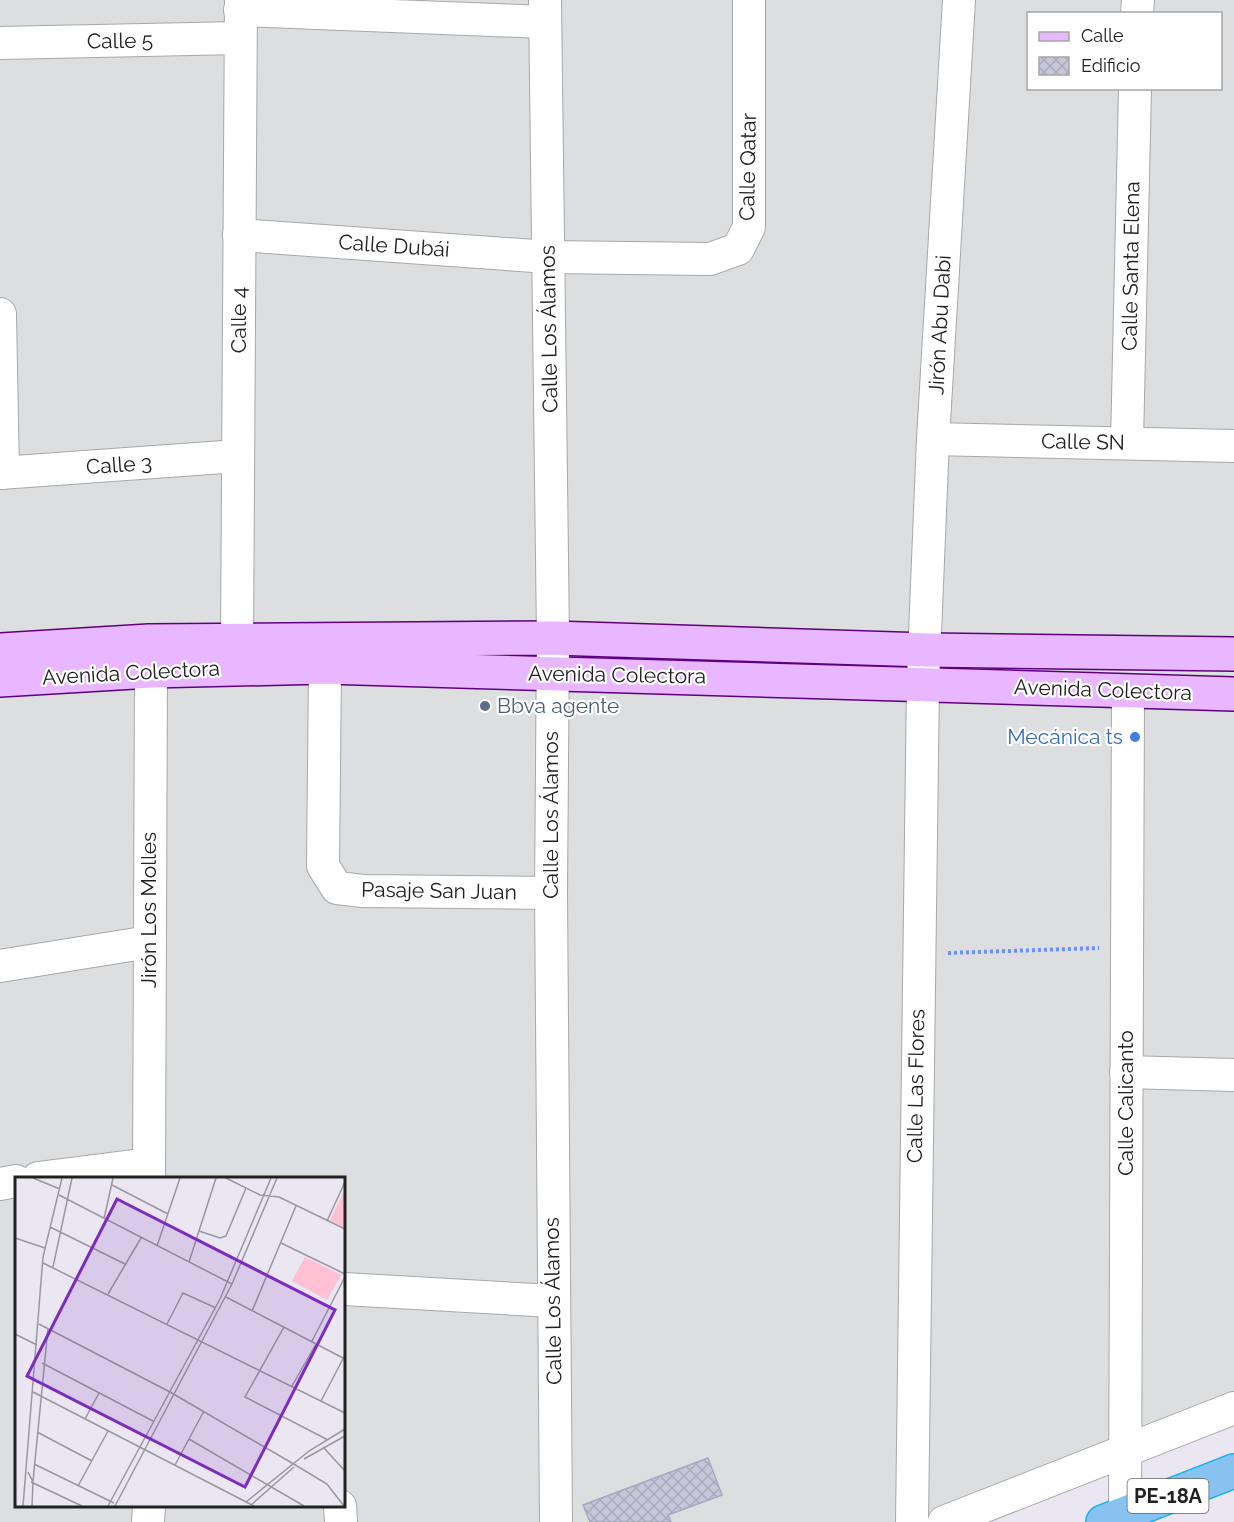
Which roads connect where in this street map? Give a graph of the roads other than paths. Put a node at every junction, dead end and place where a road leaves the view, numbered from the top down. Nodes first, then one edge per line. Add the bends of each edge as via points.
1 (749, 0) edge
2 (959, 0) edge
3 (545, 11) edge
4 (240, 16) edge
5 (0, 43) edge
6 (1136, 90) edge
7 (239, 235) junction
8 (548, 257) junction
9 (0, 314) edge
10 (933, 439) junction
11 (1126, 443) junction
12 (1234, 446) edge
13 (238, 456) junction
14 (1, 473) edge
15 (552, 638) junction
16 (237, 640) junction
17 (0, 650) edge
18 (926, 650) junction
19 (1234, 654) edge
20 (150, 656) junction
21 (325, 667) junction
22 (553, 674) junction
23 (0, 680) edge
24 (923, 682) junction
25 (1128, 692) junction
26 (1234, 694) edge
27 (550, 893) junction
28 (149, 942) junction
29 (0, 966) edge
30 (1126, 1072) junction
31 (1234, 1075) edge
32 (149, 1171) edge
33 (66, 1177) edge
34 (15, 1181) edge
35 (0, 1184) edge
36 (345, 1289) edge
37 (552, 1301) junction
38 (1234, 1408) edge
39 (1124, 1450) junction
40 (1234, 1471) edge
41 (1114, 1517) edge
42 (556, 1522) edge
43 (912, 1522) edge
44 (944, 1522) edge

1 - 8 street, Calle Qatar via 749,227 738,249 710,259
2 - 10 street, Jirón Abu Dabi
3 - 4 street, Calle 5
3 - 8 street, Calle Los Álamos
4 - 5 street, Calle 5
4 - 7 street, Calle 4
6 - 11 street, Calle Santa Elena
7 - 8 street, Calle Dubái
7 - 13 street, Calle 4
8 - 15 street, Calle Los Álamos
9 - 14 street
10 - 11 street, Calle SN
10 - 18 street, Jirón Abu Dabi
11 - 12 street, Calle SN
13 - 14 street, Calle 3
13 - 16 street, Calle 4
15 - 16 street, Avenida Colectora
15 - 18 street, Avenida Colectora
15 - 22 street, Calle Los Álamos
16 - 20 street, Avenida Colectora
17 - 20 street, Avenida Colectora
18 - 19 street, Avenida Colectora
18 - 24 street, Calle Las Flores
20 - 21 street, Avenida Colectora
20 - 23 street, Avenida Colectora
20 - 28 street, Jirón Los Molles
21 - 22 street, Avenida Colectora
21 - 27 street, Pasaje San Juan via 323,866 337,888
22 - 24 street, Avenida Colectora
22 - 27 street, Calle Los Álamos
24 - 25 street, Avenida Colectora
24 - 43 street, Calle Las Flores
25 - 26 street, Avenida Colectora
25 - 30 street, Calle Calicanto
27 - 37 street, Calle Los Álamos
28 - 29 street
28 - 32 street, Jirón Los Molles
30 - 31 street
30 - 39 street, Calle Calicanto
32 - 33 street
34 - 35 street
36 - 37 street
37 - 42 street, Calle Los Álamos
38 - 39 street
39 - 41 street, Calle Calicanto
39 - 44 street
40 - 41 highway, PE-18A

